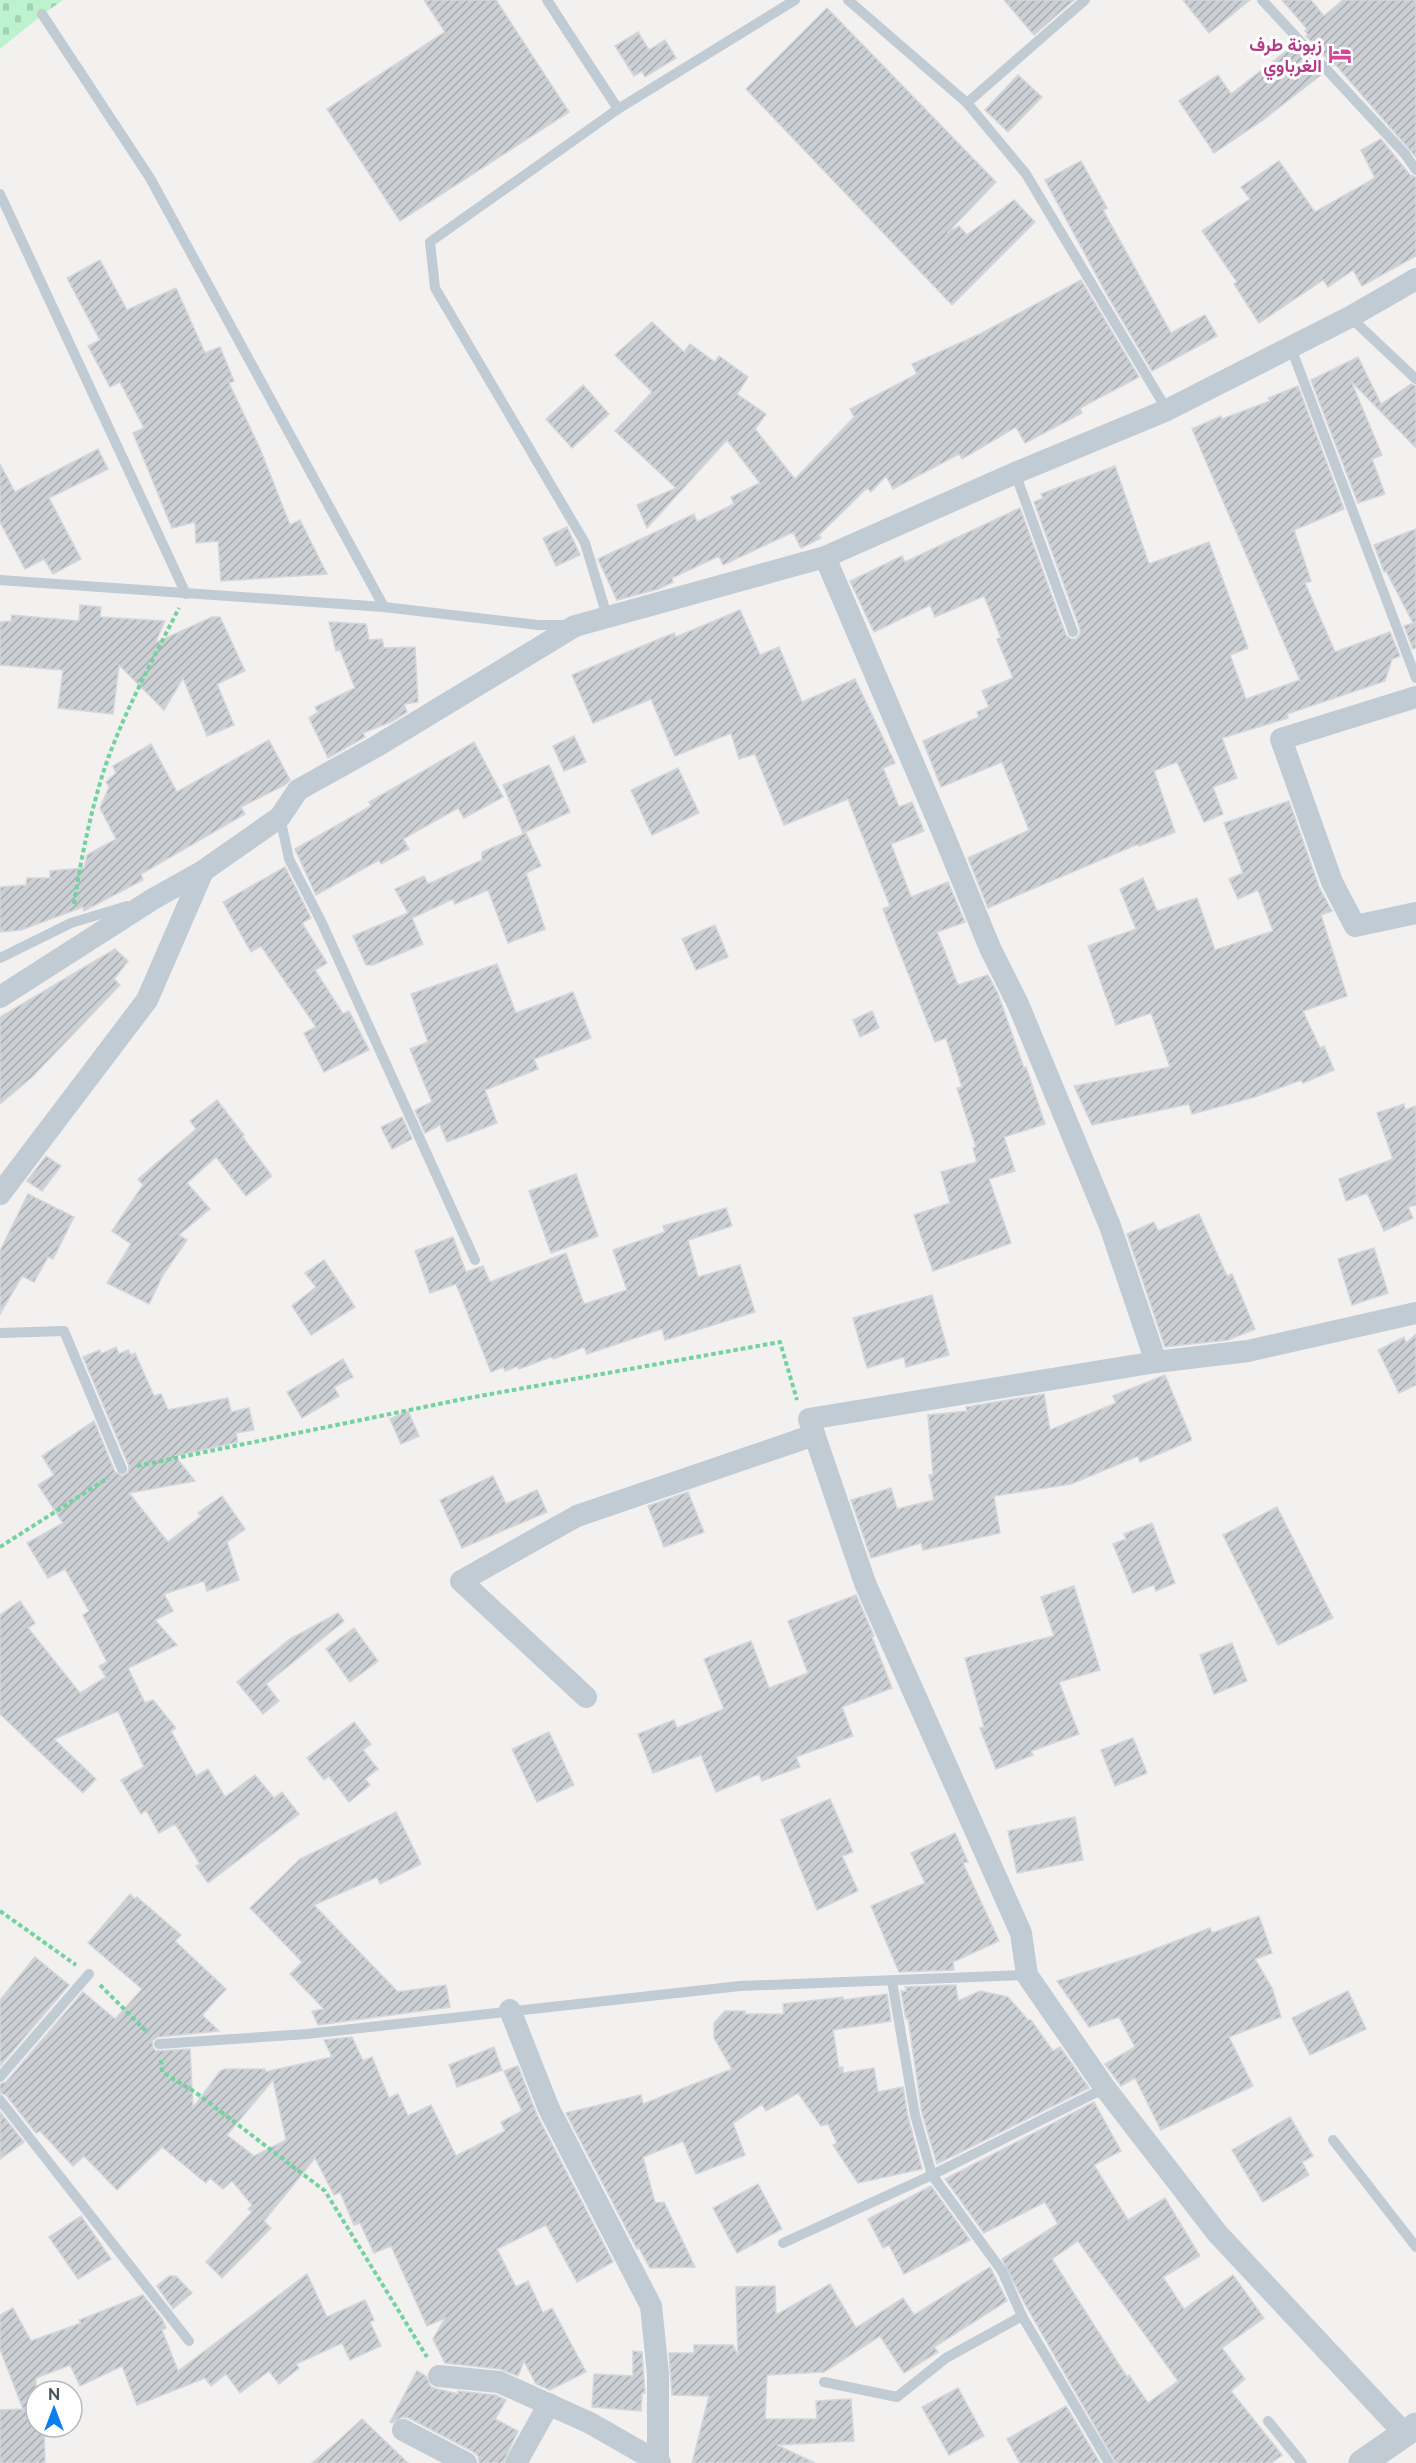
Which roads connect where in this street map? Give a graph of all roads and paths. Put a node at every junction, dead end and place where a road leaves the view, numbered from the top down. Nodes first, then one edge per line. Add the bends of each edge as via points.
1 (547, 0) edge
2 (795, 0) edge
3 (848, 0) edge
4 (1085, 0) edge
5 (1263, 0) edge
6 (42, 15) dead end
7 (967, 103) junction
8 (618, 109) junction
9 (1416, 170) edge
10 (0, 194) edge
11 (1416, 279) edge
12 (1350, 317) junction
13 (1291, 348) junction
14 (1416, 379) edge
15 (1167, 410) junction
16 (1015, 473) junction
17 (825, 557) junction
18 (0, 580) edge
19 (186, 594) junction
20 (384, 607) junction
21 (607, 616) junction
22 (575, 626) junction
23 (1073, 632) dead end
24 (1416, 678) edge
25 (1416, 697) edge
26 (280, 817) junction
27 (203, 871) junction
28 (153, 899) junction
29 (1416, 913) edge
30 (71, 923) junction
31 (0, 958) edge
32 (0, 998) edge
33 (0, 1194) edge
34 (475, 1260) dead end
35 (1416, 1313) edge
36 (0, 1333) edge
37 (1156, 1362) junction
38 (812, 1427) junction
39 (122, 1469) junction
40 (0, 1547) edge
41 (586, 1697) dead end
42 (0, 1911) edge
43 (88, 1974) junction
44 (1027, 1975) junction
45 (892, 1981) junction
46 (510, 2010) junction
47 (159, 2044) junction
48 (0, 2077) edge
49 (1105, 2088) junction
50 (0, 2100) edge
51 (1333, 2140) dead end
52 (932, 2175) junction
53 (783, 2243) dead end
54 (1416, 2247) edge
55 (1022, 2316) junction
56 (189, 2341) dead end
57 (439, 2376) joint
58 (824, 2382) dead end
59 (549, 2404) junction
60 (1268, 2421) dead end
61 (404, 2430) dead end
62 (1410, 2430) edge
63 (466, 2463) edge
64 (516, 2463) edge
65 (659, 2463) edge
66 (1109, 2463) edge
67 (1302, 2463) edge
68 (1362, 2463) edge

1 - 8 lane
2 - 8 lane
3 - 7 lane
4 - 7 lane
5 - 9 lane
6 - 20 lane via 150,178
7 - 15 lane via 1026,174
8 - 21 lane via 430,242 435,288 585,543
10 - 19 lane
11 - 12 street
12 - 13 street
12 - 14 lane
13 - 15 street
13 - 24 lane
15 - 16 street
16 - 17 street
16 - 23 lane
17 - 21 street
17 - 37 street via 1110,1226
18 - 19 lane
19 - 20 lane
19 - 30 path via 130,706 105,769 84,839
20 - 22 lane
21 - 22 street
22 - 26 street via 298,790
25 - 29 street via 1281,739 1332,882 1355,926
26 - 27 street
26 - 34 lane via 289,859
27 - 28 street
27 - 33 street via 147,1000
28 - 30 lane
28 - 32 street
30 - 31 lane
35 - 37 street via 1248,1351
36 - 39 lane via 64,1331
37 - 38 street
38 - 39 path via 802,1418 780,1342 463,1399
38 - 41 street via 577,1516 461,1581
38 - 44 street via 865,1583 1021,1933
39 - 40 path
42 - 43 path
43 - 47 path
43 - 48 lane
44 - 45 lane
44 - 49 street
45 - 46 lane via 740,1986
45 - 52 lane via 915,2115
46 - 47 lane via 307,2034
46 - 65 street via 549,2109 651,2306 658,2374
47 - 57 path via 162,2072 195,2092 325,2192
49 - 52 lane
49 - 62 street via 1217,2233
50 - 56 lane
51 - 54 lane
52 - 53 lane
52 - 55 lane via 1002,2271
55 - 58 lane via 946,2358 897,2397
55 - 66 lane
57 - 59 street via 498,2382
59 - 64 street
59 - 65 street
60 - 67 lane
61 - 63 street
62 - 68 street

